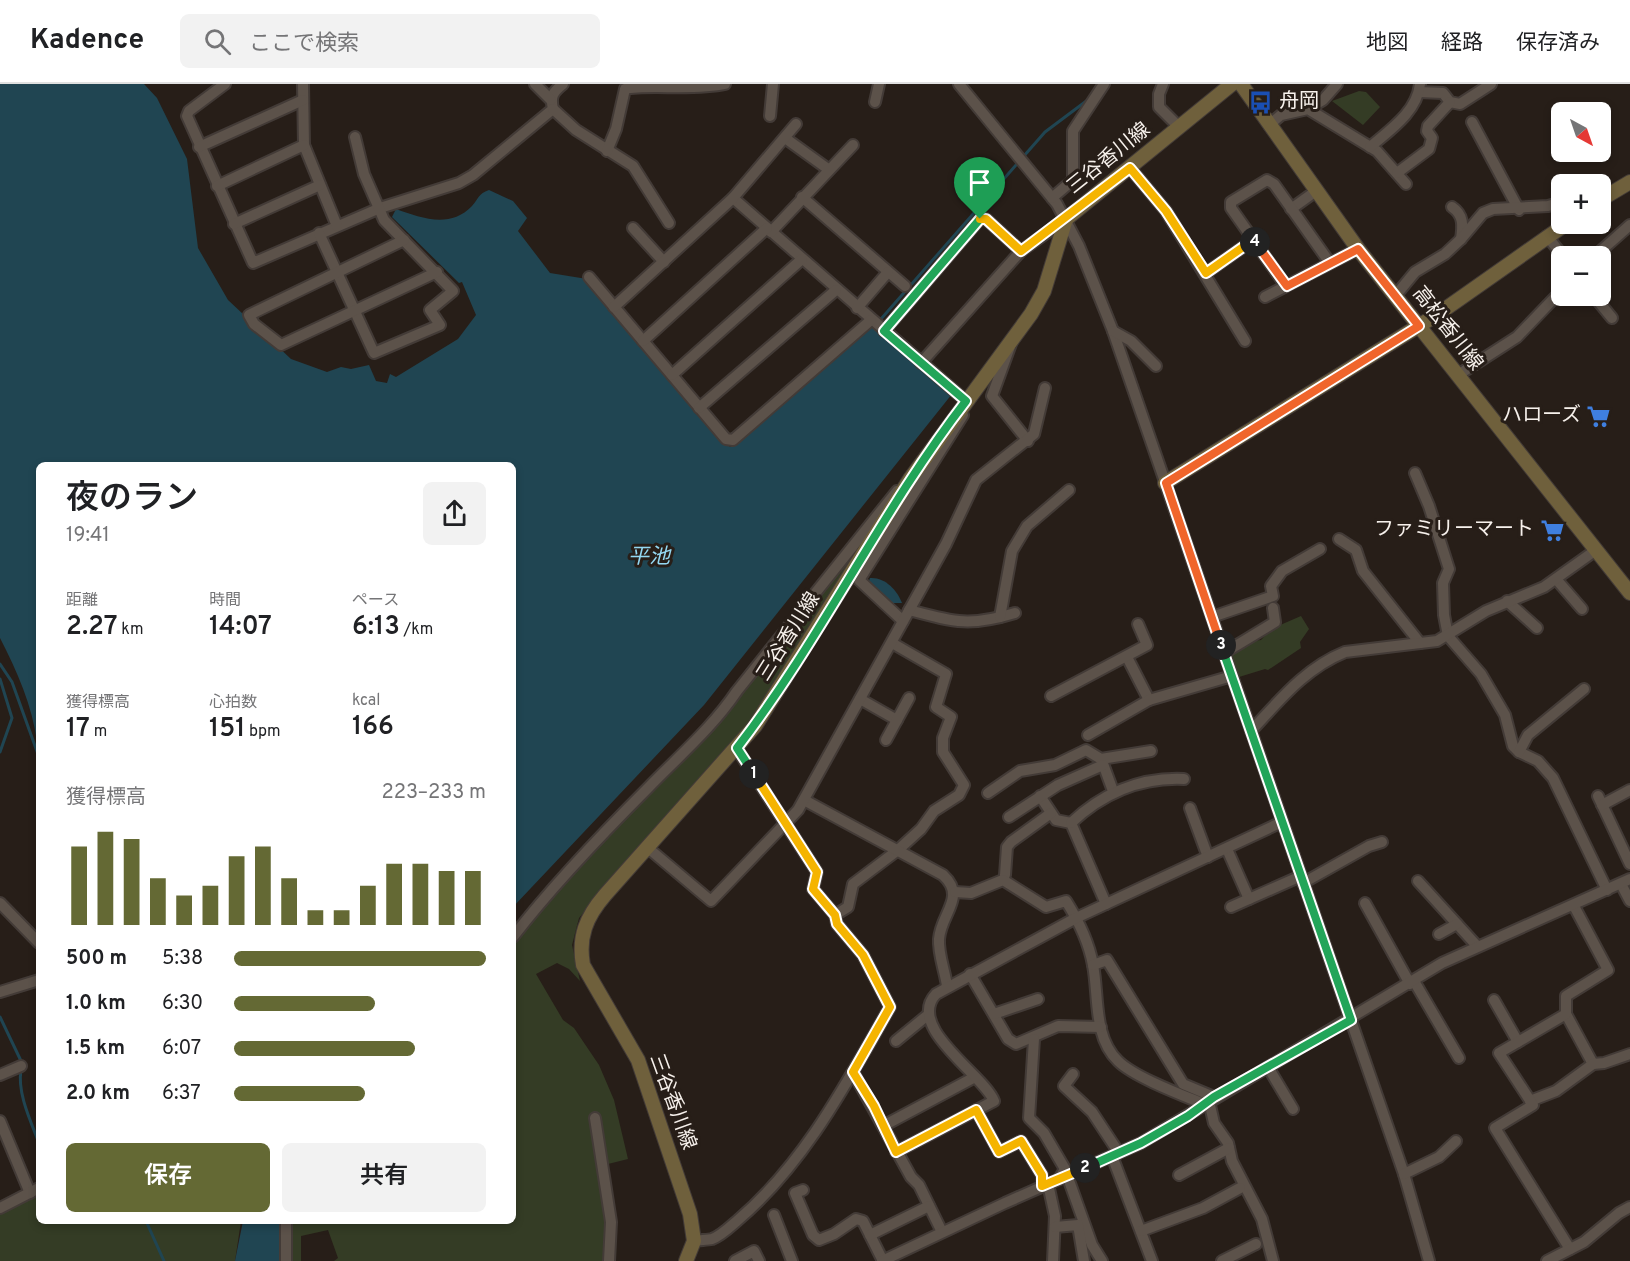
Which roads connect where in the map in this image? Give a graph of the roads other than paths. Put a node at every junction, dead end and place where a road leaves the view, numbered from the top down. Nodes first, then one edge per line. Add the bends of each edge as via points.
1 (225, 84) edge
2 (303, 84) edge
3 (535, 84) edge
4 (563, 84) edge
5 (725, 84) edge
6 (773, 84) edge
7 (879, 84) edge
8 (959, 84) edge
9 (1104, 84) edge
10 (1163, 84) edge
11 (1232, 84) edge
12 (1240, 84) edge
13 (1337, 84) edge
14 (1491, 84) edge
15 (650, 85) edge
16 (1420, 88) edge
17 (303, 100) junction
18 (874, 102) dead end
19 (1450, 102) junction
20 (552, 104) junction
21 (1308, 109) junction
22 (770, 116) dead end
23 (1472, 122) dead end
24 (796, 124) dead end
25 (1269, 125) junction
26 (1179, 128) junction
27 (355, 137) dead end
28 (785, 138) junction
29 (304, 145) junction
30 (853, 145) dead end
31 (199, 147) junction
32 (1370, 147) junction
33 (607, 151) junction
34 (1130, 168) junction
35 (828, 169) junction
36 (1397, 173) junction
37 (1630, 182) edge
38 (1406, 184) dead end
39 (320, 185) junction
40 (217, 186) junction
41 (1316, 191) junction
42 (1611, 193) edge
43 (802, 197) junction
44 (733, 198) junction
45 (1052, 198) junction
46 (1551, 204) edge
47 (1452, 207) dead end
48 (380, 208) junction
49 (1292, 209) junction
50 (1519, 210) junction
51 (1066, 219) junction
52 (669, 223) dead end
53 (234, 224) junction
54 (1630, 225) edge
55 (337, 226) junction
56 (633, 228) dead end
57 (769, 230) junction
58 (319, 233) junction
59 (1551, 233) edge
60 (1547, 236) junction
61 (1461, 239) junction
62 (404, 240) junction
63 (1253, 240) junction
64 (1555, 246) edge
65 (1606, 246) edge
66 (1358, 249) junction
67 (1021, 251) junction
68 (802, 259) junction
69 (664, 262) junction
70 (1330, 263) junction
71 (337, 272) junction
72 (437, 272) junction
73 (888, 272) junction
74 (1206, 273) junction
75 (589, 277) dead end
76 (904, 286) dead end
77 (1287, 286) junction
78 (836, 290) junction
79 (1396, 295) junction
80 (1265, 297) dead end
81 (1551, 301) edge
82 (1602, 306) edge
83 (614, 308) junction
84 (857, 308) junction
85 (355, 311) junction
86 (1612, 318) dead end
87 (871, 320) junction
88 (1419, 326) junction
89 (884, 331) junction
90 (1113, 331) junction
91 (1013, 338) junction
92 (643, 341) junction
93 (1245, 341) dead end
94 (921, 363) junction
95 (1156, 366) dead end
96 (672, 375) junction
97 (1458, 375) junction
98 (1045, 388) dead end
99 (964, 403) junction
100 (699, 408) junction
101 (1028, 441) junction
102 (1415, 473) dead end
103 (910, 479) junction
104 (1166, 483) junction
105 (1069, 490) dead end
106 (1339, 539) dead end
107 (1320, 549) dead end
108 (1596, 549) junction
109 (1625, 578) edge
110 (1556, 579) junction
111 (1630, 593) edge
112 (1507, 601) junction
113 (1273, 608) dead end
114 (909, 609) junction
115 (1582, 609) dead end
116 (1015, 613) dead end
117 (1000, 617) junction
118 (1212, 617) junction
119 (903, 621) junction
120 (1138, 624) dead end
121 (1537, 628) dead end
122 (1448, 636) junction
123 (892, 643) junction
124 (1420, 643) junction
125 (1224, 653) junction
126 (1127, 657) junction
127 (1232, 676) junction
128 (1584, 689) dead end
129 (1051, 696) dead end
130 (909, 698) dead end
131 (860, 699) junction
132 (1149, 700) junction
133 (897, 720) junction
134 (1251, 732) junction
135 (1088, 735) dead end
136 (886, 740) dead end
137 (737, 748) junction
138 (1151, 751) dead end
139 (1519, 752) junction
140 (1102, 762) junction
141 (1184, 780) dead end
142 (1630, 790) edge
143 (1113, 791) junction
144 (988, 793) dead end
145 (1040, 796) junction
146 (804, 800) junction
147 (1190, 808) dead end
148 (1051, 813) junction
149 (1009, 817) dead end
150 (1282, 822) junction
151 (786, 823) junction
152 (1071, 823) junction
153 (1382, 842) dead end
154 (648, 848) junction
155 (1227, 849) junction
156 (898, 850) junction
157 (1208, 858) junction
158 (1630, 864) edge
159 (1005, 874) dead end
160 (1302, 879) junction
161 (1418, 881) dead end
162 (1626, 881) edge
163 (1607, 890) junction
164 (955, 892) junction
165 (1249, 899) junction
166 (1630, 901) edge
167 (0, 903) edge
168 (1365, 903) dead end
169 (1106, 904) junction
170 (1574, 906) junction
171 (1232, 907) dead end
172 (835, 915) junction
173 (1076, 918) junction
174 (1457, 924) junction
175 (516, 933) edge
176 (1439, 934) dead end
177 (36, 940) edge
178 (1477, 946) junction
179 (1093, 965) junction
180 (970, 974) junction
181 (36, 981) edge
182 (1412, 982) junction
183 (948, 986) junction
184 (0, 992) edge
185 (1038, 999) dead end
186 (1494, 1000) dead end
187 (929, 1014) junction
188 (994, 1014) junction
189 (1566, 1014) junction
190 (1351, 1020) junction
191 (1101, 1027) junction
192 (1034, 1038) junction
193 (896, 1041) dead end
194 (1518, 1042) junction
195 (1630, 1054) edge
196 (1459, 1058) dead end
197 (1593, 1064) junction
198 (21, 1066) dead end
199 (1268, 1067) junction
200 (853, 1072) junction
201 (1074, 1074) dead end
202 (0, 1075) edge
203 (975, 1077) junction
204 (1209, 1101) junction
205 (1530, 1101) junction
206 (1293, 1109) dead end
207 (976, 1110) junction
208 (595, 1118) dead end
209 (0, 1121) edge
210 (884, 1125) junction
211 (1456, 1141) dead end
212 (1229, 1148) junction
213 (896, 1152) junction
214 (1115, 1154) junction
215 (1404, 1174) junction
216 (1179, 1175) dead end
217 (1063, 1177) junction
218 (1045, 1185) junction
219 (1240, 1188) dead end
220 (35, 1190) edge
221 (803, 1190) dead end
222 (929, 1206) junction
223 (1630, 1207) edge
224 (0, 1208) edge
225 (774, 1215) dead end
226 (286, 1224) edge
227 (1055, 1227) junction
228 (1141, 1231) junction
229 (942, 1232) junction
230 (870, 1235) junction
231 (694, 1240) junction
232 (1256, 1244) dead end
233 (1570, 1249) junction
234 (286, 1261) edge
235 (609, 1261) edge
236 (686, 1261) edge
237 (735, 1261) edge
238 (759, 1261) edge
239 (792, 1261) edge
240 (883, 1261) edge
241 (1053, 1261) edge
242 (1084, 1261) edge
243 (1102, 1261) edge
244 (1152, 1261) edge
245 (1222, 1261) edge
246 (1273, 1261) edge
247 (1429, 1261) edge
248 (1547, 1261) edge

1 - 31 street via 189,111 187,116
2 - 17 street
3 - 20 street
4 - 20 street via 553,93
5 - 15 street via 706,88
6 - 22 street
7 - 18 street
8 - 45 street
9 - 45 street via 1073,131 1073,180
10 - 26 street via 1159,107
11 - 26 main road, 三谷香川線
12 - 25 main road, 高松香川線
13 - 21 street
14 - 19 street via 1460,104
15 - 33 street via 625,90
16 - 19 street via 1443,93
16 - 32 street via 1407,114
17 - 29 street
17 - 31 street
19 - 36 street via 1428,126 1432,138 1429,149
20 - 33 street via 576,130
20 - 48 street via 473,175
21 - 25 street via 1281,115
21 - 32 street
23 - 50 street
24 - 28 street
25 - 41 main road, 高松香川線
26 - 34 main road, 三谷香川線
27 - 48 street via 364,174
28 - 35 street
28 - 44 street
29 - 39 street
29 - 40 street
30 - 35 street
31 - 40 street
32 - 36 street
33 - 52 street via 633,166
34 - 51 main road, 三谷香川線
34 - 74 street via 1166,211
35 - 43 street
36 - 38 street
37 - 42 main road
39 - 53 street
39 - 55 street
40 - 53 street
41 - 49 street
41 - 66 main road, 高松香川線
43 - 57 street
43 - 73 street
44 - 57 street
44 - 69 street
45 - 51 street
46 - 50 street
47 - 61 street via 1462,218
48 - 55 street
48 - 62 street via 384,220
49 - 63 street via 1267,180 1231,202 1231,208
49 - 70 street
50 - 61 street via 1493,209 1483,213
51 - 67 street
51 - 90 street
51 - 91 main road, 三谷香川線 via 1044,291
53 - 58 street via 253,263
54 - 65 street
55 - 58 street
56 - 69 street
57 - 68 street
57 - 92 street
58 - 71 street
59 - 60 main road
60 - 64 street
60 - 88 main road
61 - 79 street via 1415,272
62 - 71 street
62 - 72 street
63 - 74 street
63 - 77 street
66 - 70 street
66 - 79 main road, 高松香川線
67 - 89 street via 986,219 980,219
67 - 94 street
68 - 78 street
68 - 96 street
69 - 83 street
70 - 77 street
71 - 85 street
71 - 85 street via 249,315 254,324 281,345
72 - 85 street
72 - 85 street via 453,291 430,310 440,326 375,353
73 - 76 street
73 - 84 street
74 - 93 street
75 - 83 street
77 - 80 street
78 - 84 street
78 - 100 street
79 - 88 main road, 高松香川線
81 - 97 street via 1517,337
82 - 86 street
83 - 92 street
84 - 87 street
87 - 89 street
87 - 100 street via 733,440 726,439
88 - 97 main road, 高松香川線
88 - 104 main road
89 - 94 street
90 - 95 street via 1131,341
90 - 104 street
91 - 99 main road, 三谷香川線
91 - 101 street via 992,396
92 - 96 street
94 - 99 street
96 - 100 street
97 - 108 main road, 高松香川線
98 - 101 street via 1034,434
99 - 103 main road, 三谷香川線
99 - 119 street via 963,417 859,580
101 - 114 street via 976,480
102 - 122 street via 1449,569 1443,583
103 - 137 main road, 三谷香川線 via 766,710
103 - 175 street via 878,513 712,725 647,789
104 - 118 street
105 - 117 street via 1028,526 1012,551
106 - 124 street via 1356,550 1363,571
107 - 118 street via 1282,571 1271,586 1273,596
108 - 109 main road, 高松香川線
108 - 110 street
109 - 111 main road, 高松香川線
110 - 112 street
110 - 115 street
112 - 121 street
112 - 122 street
113 - 125 street via 1275,622
114 - 117 street via 951,621 991,621
114 - 119 street
116 - 117 street
118 - 125 street
119 - 123 street
120 - 126 street via 1147,645
122 - 124 street
122 - 139 street via 1481,674 1505,715 1513,746
123 - 131 street
123 - 156 street via 946,674 936,706 951,717 943,752 964,785 959,795 934,811
124 - 134 street via 1336,656 1296,683
125 - 127 street
126 - 129 street
126 - 132 street
127 - 132 street
127 - 134 street
128 - 139 street via 1528,735
130 - 133 street
131 - 133 street
131 - 146 street
132 - 135 street
133 - 136 street
134 - 150 street
137 - 151 street
137 - 154 main road, 三谷香川線
138 - 140 street
139 - 163 street via 1538,760 1553,778
140 - 143 street
140 - 144 street via 1086,750 1055,765 1020,771
140 - 145 street
141 - 143 street via 1131,784
142 - 158 street via 1600,800
143 - 152 street
145 - 148 street
145 - 149 street
146 - 151 street
146 - 156 street
147 - 157 street
148 - 152 street via 1056,820
148 - 159 street via 1008,837
150 - 155 street
150 - 160 street
151 - 154 street via 711,900
151 - 172 street via 817,872 813,889
152 - 169 street
153 - 160 street
154 - 231 main road, 三谷香川線 via 594,908 586,921 580,948 589,979 633,1051 649,1088 690,1214
155 - 157 street
155 - 165 street
156 - 164 street via 943,875
156 - 172 street via 853,884 849,907
157 - 169 street
160 - 165 street
160 - 190 street
161 - 174 street
162 - 163 street
162 - 166 street
163 - 170 street
164 - 173 street via 971,893 1003,880 1046,907 1066,902
164 - 183 street via 939,937
165 - 171 street
167 - 177 street
168 - 182 street
169 - 173 street
170 - 178 street
170 - 189 street via 1608,970 1566,996
172 - 200 street via 837,924 863,955 890,1007
173 - 179 street
173 - 180 street
174 - 176 street
174 - 178 street
178 - 182 street
179 - 191 street
179 - 204 street via 1107,960 1183,1084
180 - 183 street
180 - 188 street
181 - 184 street
182 - 190 street
182 - 196 street
183 - 187 street via 930,1000
185 - 188 street
186 - 194 street
187 - 193 street
187 - 203 street via 946,1049
188 - 192 street via 1008,1039 1016,1044
189 - 194 street
189 - 197 street
190 - 199 street
190 - 215 street
191 - 192 street via 1058,1026
191 - 204 street via 1118,1061
192 - 217 street via 1029,1118 1044,1133 1065,1169
194 - 205 street via 1499,1053
195 - 197 street
197 - 205 street via 1556,1090
198 - 202 street
199 - 204 street
199 - 206 street
200 - 210 street
200 - 231 street via 790,1170 713,1239
201 - 214 street via 1064,1086 1092,1112
203 - 207 street via 990,1091 994,1101
203 - 210 street
204 - 212 street via 1214,1123
204 - 214 street via 1141,1143
205 - 233 street via 1533,1105 1495,1128
207 - 213 street
207 - 218 street via 999,1152 1021,1141
208 - 235 street via 611,1222
209 - 220 street
210 - 213 street
211 - 215 street via 1439,1157
212 - 216 street
212 - 246 street via 1262,1219
213 - 222 street
214 - 217 street
214 - 228 street
215 - 247 street
217 - 218 street
217 - 243 street
218 - 227 street
218 - 229 street
219 - 228 street via 1203,1209
220 - 224 street
221 - 230 street via 795,1193 813,1235 819,1240 856,1219 863,1221
222 - 229 street
222 - 230 street
223 - 233 street
225 - 239 street
226 - 234 street
227 - 241 street
227 - 242 street via 1078,1226
228 - 244 street
229 - 240 street
230 - 240 street
231 - 236 main road
232 - 245 street
233 - 248 street
237 - 238 street via 754,1251

